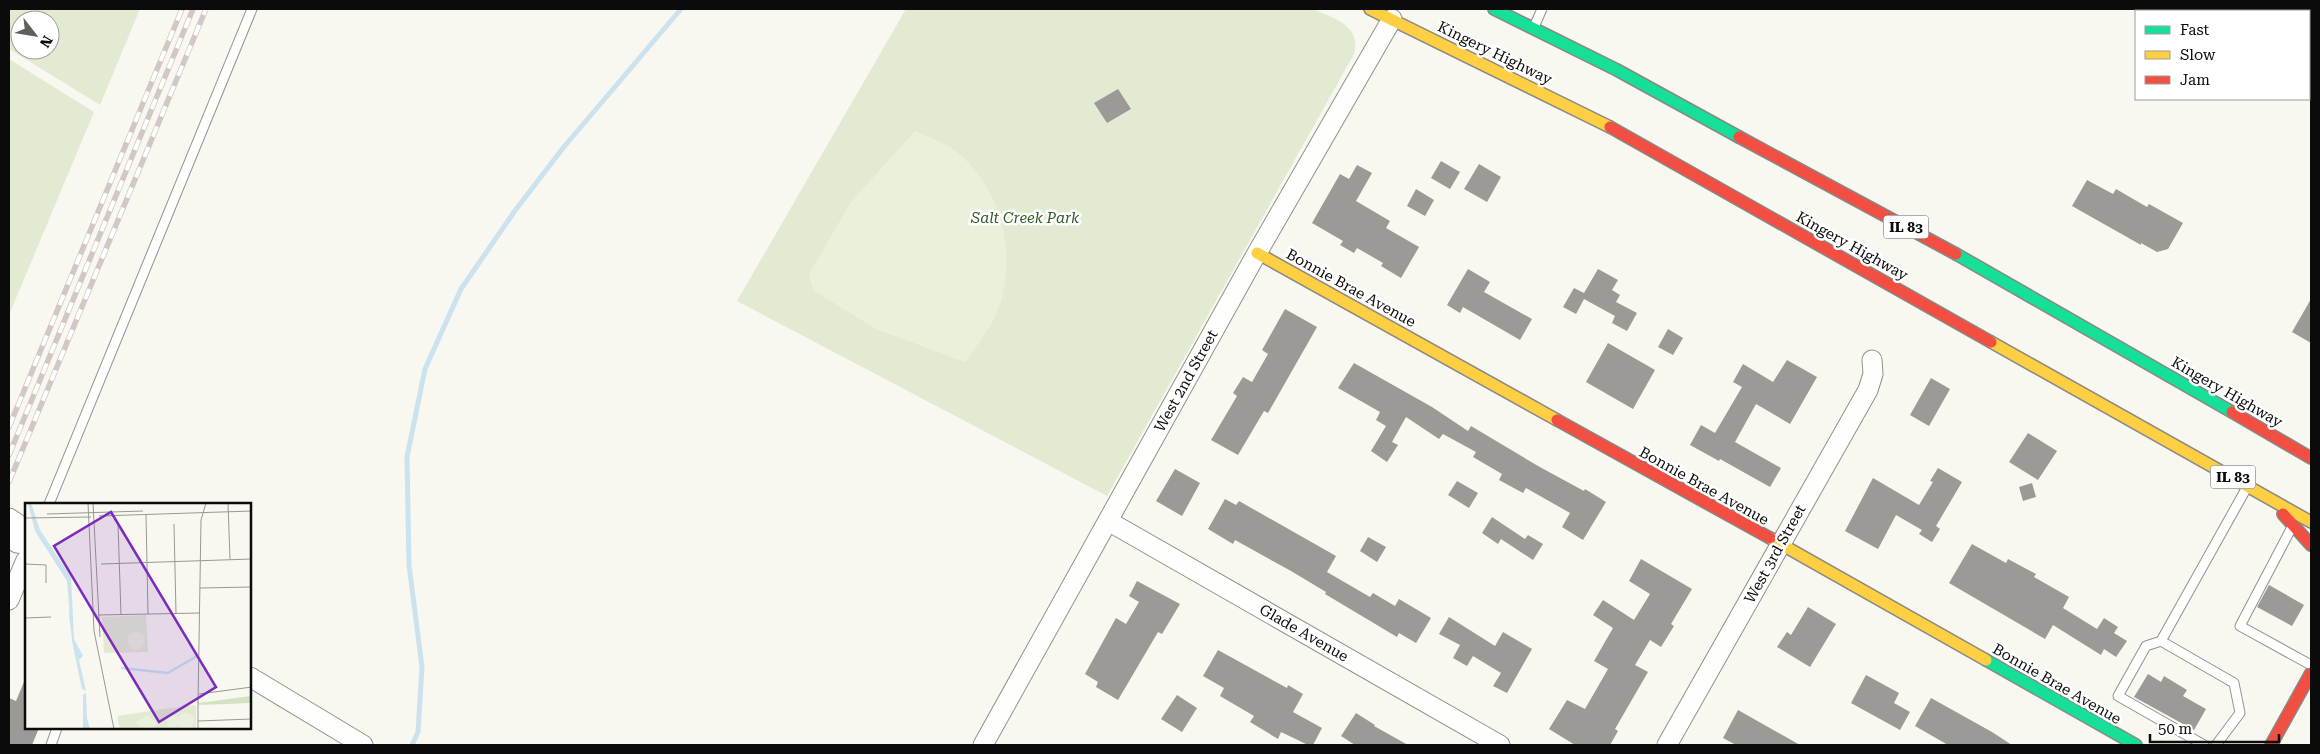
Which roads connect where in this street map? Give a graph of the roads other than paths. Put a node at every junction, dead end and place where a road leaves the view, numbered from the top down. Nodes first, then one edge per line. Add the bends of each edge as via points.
1 (252, 9) edge
2 (1370, 9) edge
3 (1494, 9) edge
4 (1542, 9) edge
5 (1392, 19) junction
6 (1534, 27) junction
7 (1257, 253) junction
8 (1872, 360) dead end
9 (2311, 458) edge
10 (2247, 486) junction
11 (2269, 498) junction
12 (50, 503) edge
13 (9, 518) edge
14 (1108, 521) junction
15 (2311, 522) edge
16 (2293, 525) junction
17 (25, 530) edge
18 (9, 538) edge
19 (25, 544) edge
20 (2311, 545) edge
21 (1780, 546) junction
22 (25, 562) edge
23 (9, 600) edge
24 (2160, 641) junction
25 (2311, 665) edge
26 (2311, 673) edge
27 (251, 677) edge
28 (57, 729) edge
29 (51, 745) edge
30 (363, 745) edge
31 (983, 745) edge
32 (1500, 745) edge
33 (1667, 745) edge
34 (2136, 745) edge
35 (2204, 745) edge
36 (2216, 745) edge
37 (2271, 745) edge

1 - 12 lane
2 - 5 main road, Kingery Highway / IL 83
3 - 6 main road, Kingery Highway / IL 83
4 - 6 lane
5 - 7 street, West 2nd Street
5 - 10 main road, Kingery Highway / IL 83 via 1586,114
6 - 9 main road, Kingery Highway / IL 83 via 2007,282
7 - 14 street, West 2nd Street
7 - 21 main road, Bonnie Brae Avenue
8 - 21 street, West 3rd Street via 1868,390
10 - 11 main road, Kingery Highway / IL 83
10 - 24 lane
11 - 15 main road, Kingery Highway / IL 83
11 - 16 main road
13 - 17 street
14 - 31 street, West 2nd Street
14 - 32 street, Glade Avenue
16 - 20 main road
16 - 25 lane via 2240,626
18 - 19 street
21 - 33 street, West 3rd Street
21 - 34 main road, Bonnie Brae Avenue
22 - 23 street
24 - 35 lane via 2146,646 2118,696
24 - 36 lane via 2234,683 2240,713
26 - 37 main road
27 - 30 street
28 - 29 lane

